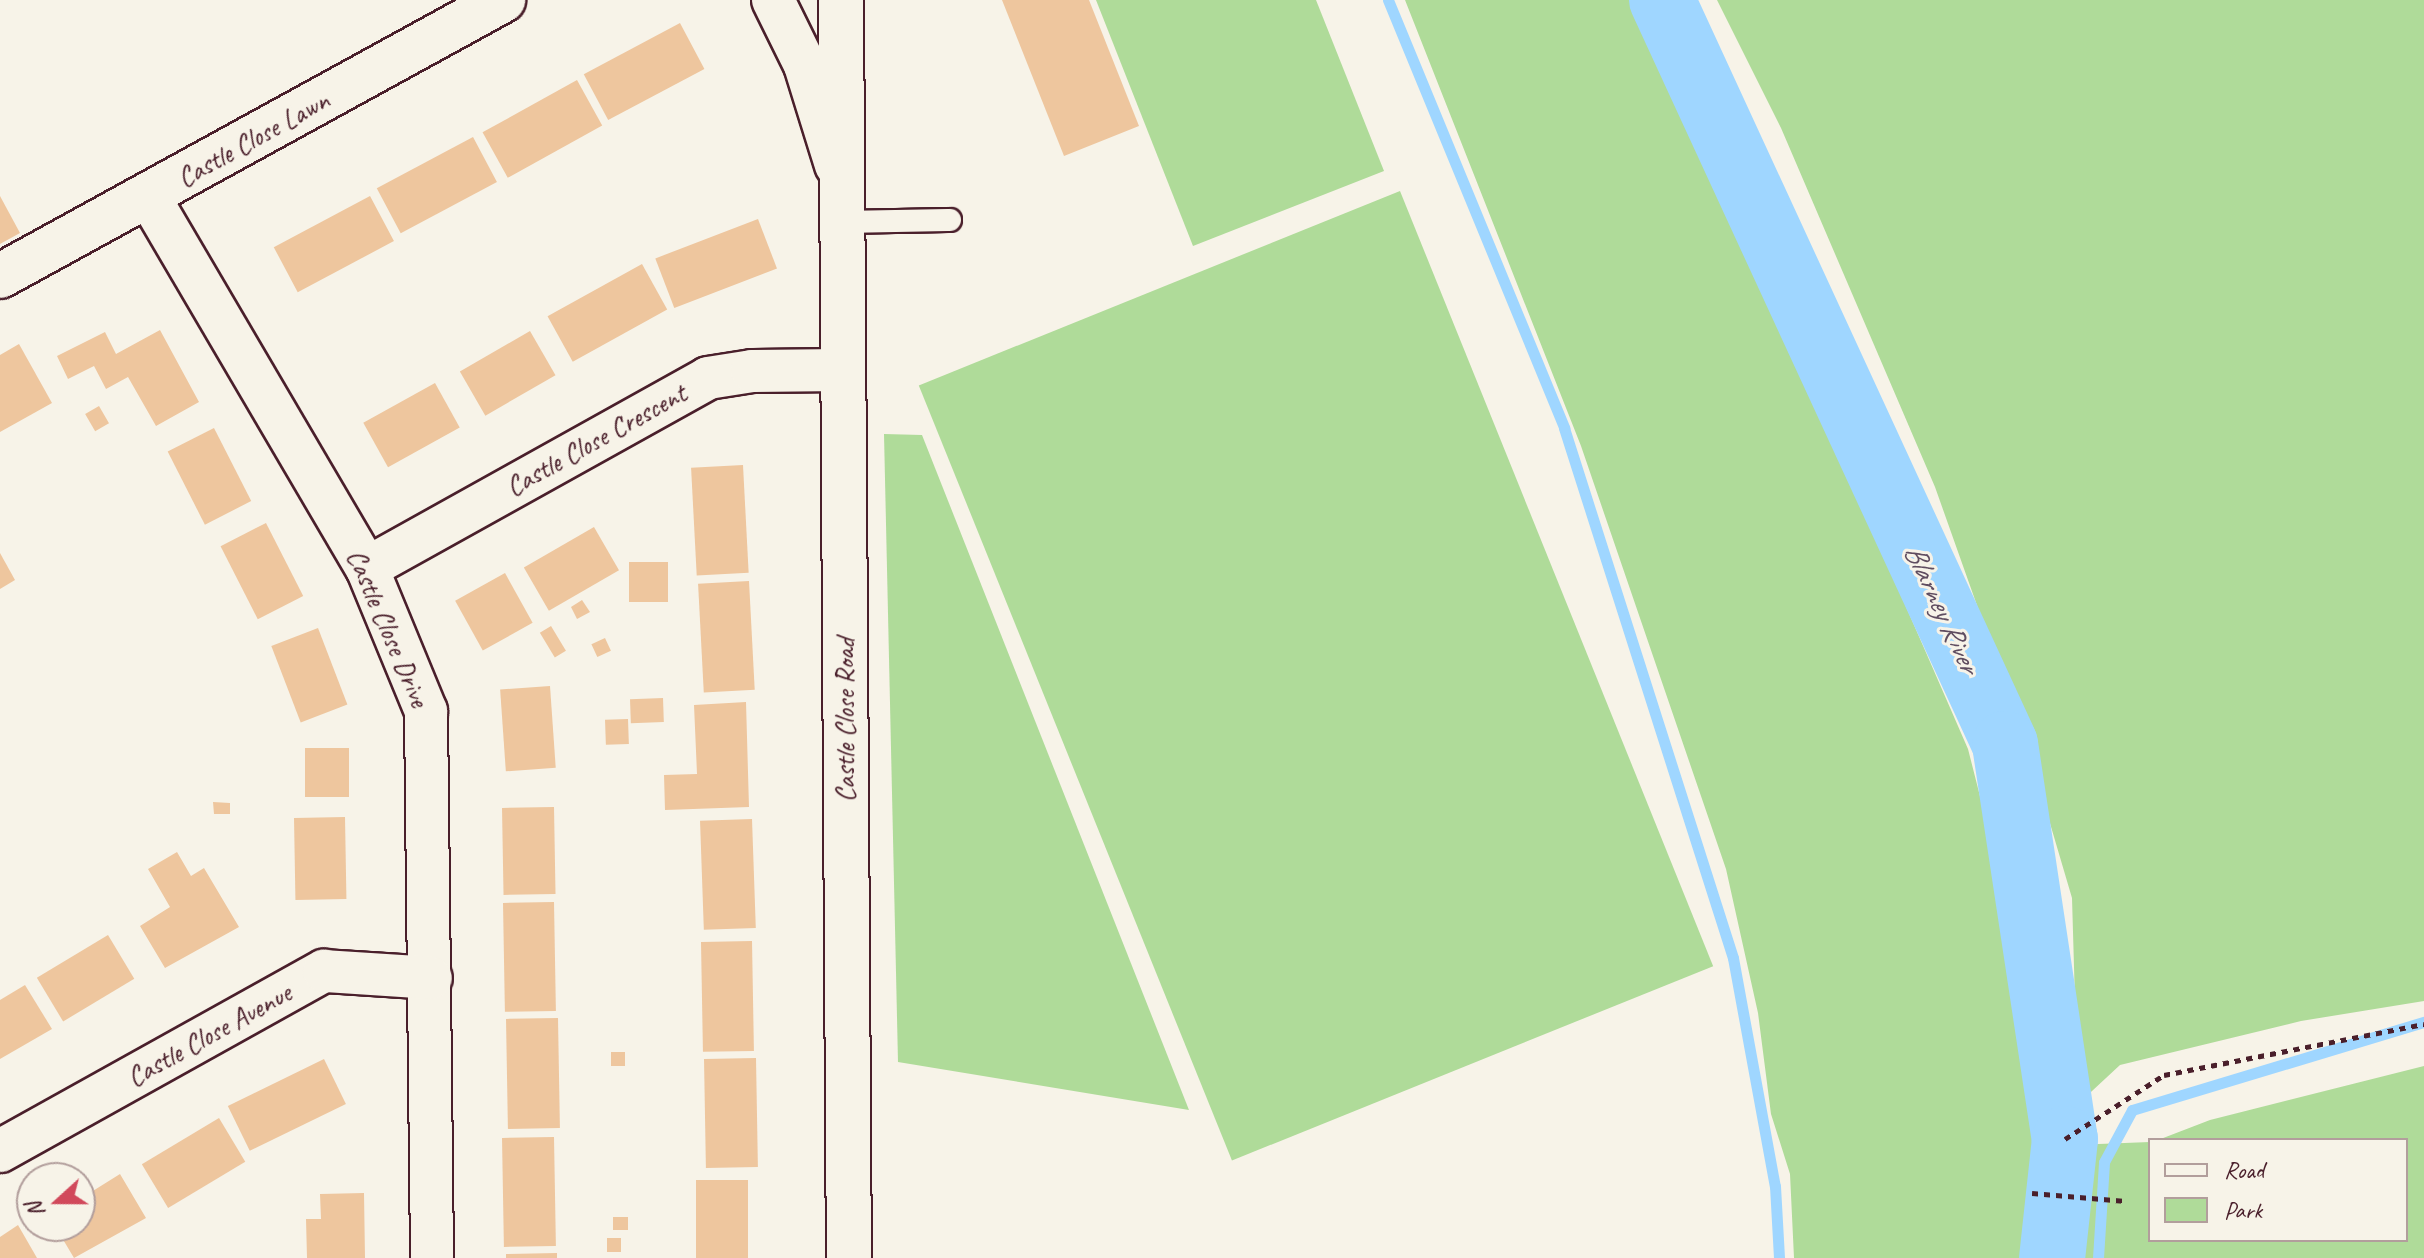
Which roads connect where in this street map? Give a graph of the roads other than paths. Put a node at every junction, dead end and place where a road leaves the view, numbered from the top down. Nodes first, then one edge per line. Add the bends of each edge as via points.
1 (503, 0) edge
2 (773, 0) edge
3 (841, 0) edge
4 (149, 197) junction
5 (841, 202) junction
6 (950, 220) dead end
7 (0, 276) edge
8 (842, 370) junction
9 (367, 568) junction
10 (431, 978) junction
11 (0, 1151) edge
12 (432, 1258) edge
13 (849, 1258) edge

1 - 4 street, Castle Close Lawn
2 - 5 street, Castle Close Road via 805,65
3 - 5 street, Castle Close Road
4 - 7 street, Castle Close Lawn
4 - 9 street, Castle Close Drive
5 - 6 lane
5 - 8 street, Castle Close Road
8 - 9 street, Castle Close Crescent via 752,371 708,378
8 - 13 street, Castle Close Road
9 - 10 street, Castle Close Drive via 426,711
10 - 11 street, Castle Close Avenue via 324,971
10 - 12 street, Castle Close Drive

